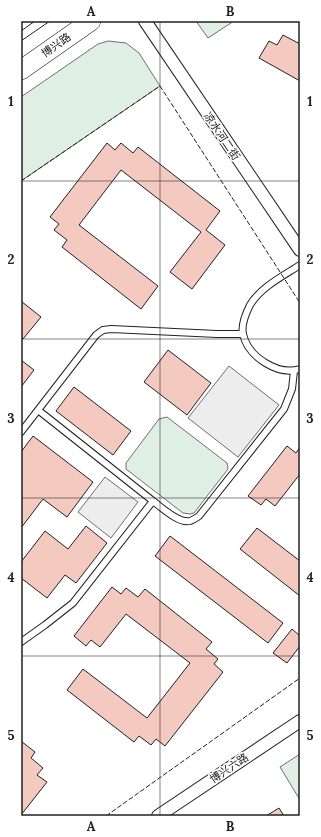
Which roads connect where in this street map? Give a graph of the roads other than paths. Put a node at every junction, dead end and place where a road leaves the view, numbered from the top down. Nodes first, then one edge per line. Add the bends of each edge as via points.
1 (91, 21) edge
2 (145, 21) edge
3 (21, 70) edge
4 (300, 250) edge
5 (300, 265) edge
6 (243, 334) junction
7 (297, 370) edge
8 (38, 410) junction
9 (21, 432) edge
10 (153, 501) junction
11 (21, 642) edge
12 (300, 721) edge
13 (158, 816) edge

1 - 3 main road, 博兴路
2 - 4 street, 凉水河二街
5 - 6 lane via 260,292 244,319
6 - 7 lane via 250,349 261,360 275,367
6 - 8 lane via 103,330 96,335
7 - 10 lane via 284,409 199,516 189,521 181,520
8 - 9 lane
8 - 10 lane
10 - 11 lane via 73,603
12 - 13 street, 博兴六路

